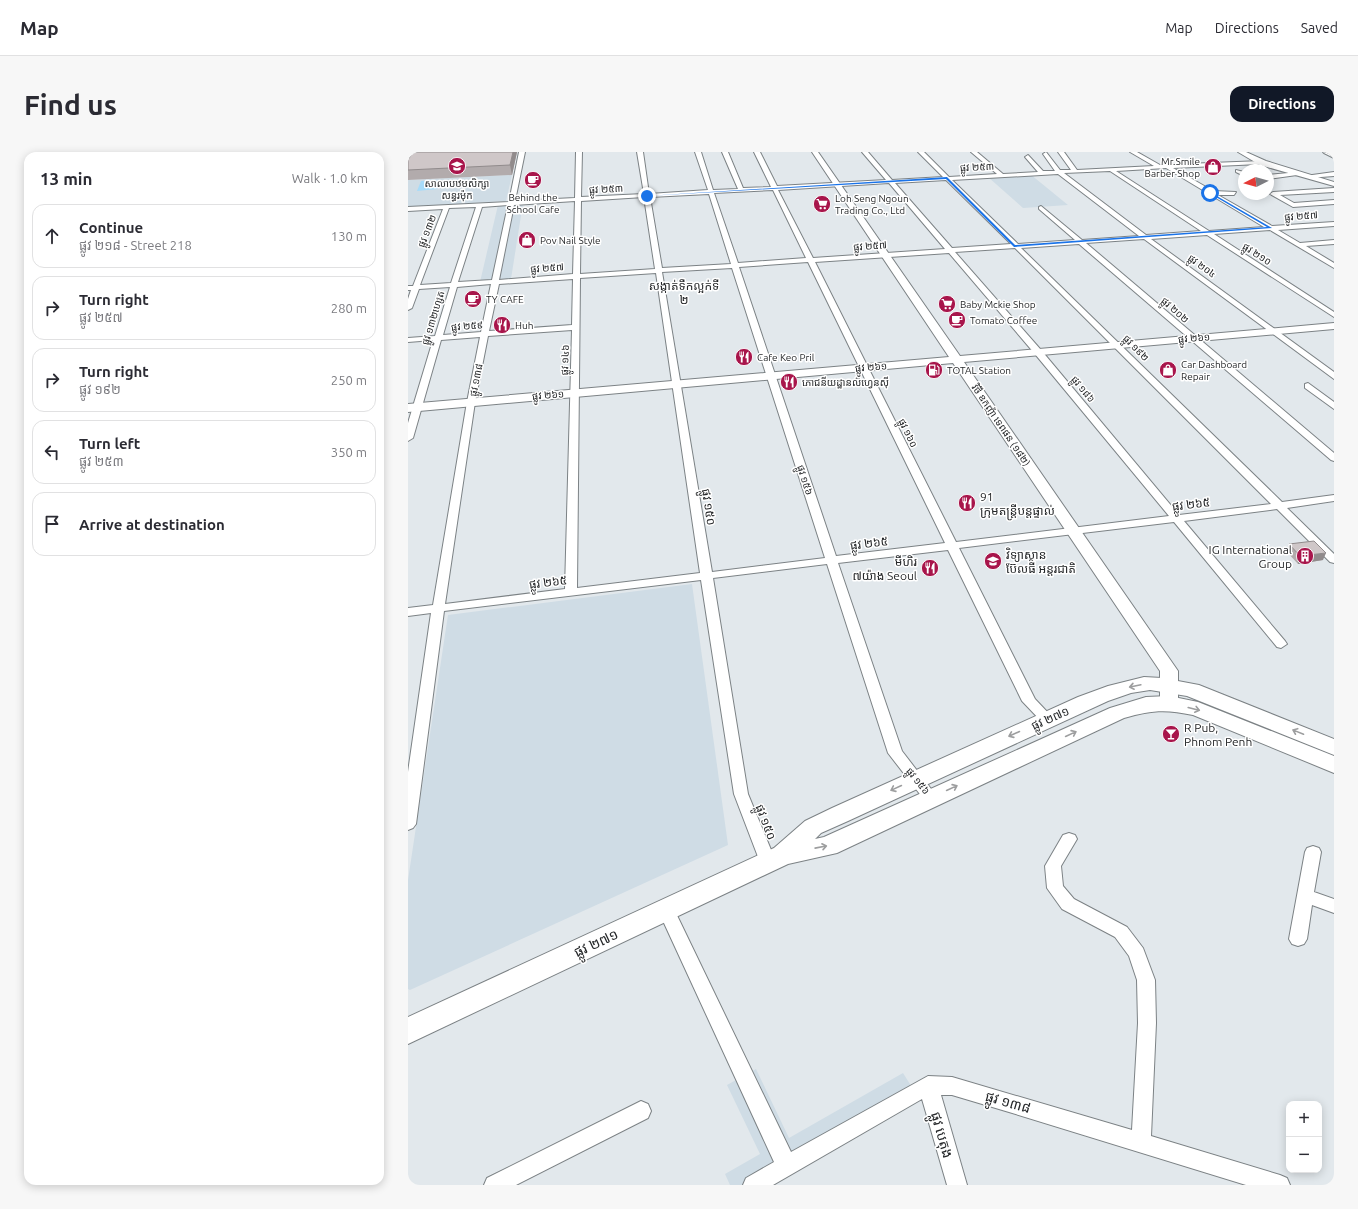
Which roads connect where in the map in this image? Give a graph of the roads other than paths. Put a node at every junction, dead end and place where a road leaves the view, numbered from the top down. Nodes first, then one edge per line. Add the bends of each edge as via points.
1 (458, 152) edge
2 (522, 152) edge
3 (580, 152) edge
4 (640, 152) edge
5 (698, 152) edge
6 (725, 152) edge
7 (757, 152) edge
8 (815, 152) edge
9 (865, 152) edge
10 (921, 152) edge
11 (974, 152) edge
12 (1061, 152) edge
13 (1133, 152) edge
14 (1241, 152) edge
15 (1326, 152) edge
16 (412, 154) edge
17 (1046, 154) dead end
18 (1334, 156) edge
19 (1028, 157) dead end
20 (1208, 158) dead end
21 (1146, 160) junction
22 (1160, 160) dead end
23 (1260, 162) junction
24 (1217, 164) junction
25 (408, 165) edge
26 (1163, 167) junction
27 (1110, 169) junction
28 (1075, 171) junction
29 (1059, 172) junction
30 (1042, 173) junction
31 (1297, 173) junction
32 (1334, 174) edge
33 (1001, 175) junction
34 (1274, 176) edge
35 (1308, 176) junction
36 (947, 178) junction
37 (891, 181) junction
38 (837, 184) junction
39 (1334, 184) edge
40 (774, 188) junction
41 (741, 190) junction
42 (1334, 190) edge
43 (711, 192) junction
44 (1210, 193) junction
45 (1234, 193) dead end
46 (647, 196) junction
47 (578, 200) junction
48 (1334, 202) edge
49 (511, 203) junction
50 (480, 205) junction
51 (1300, 205) junction
52 (447, 207) junction
53 (1041, 208) dead end
54 (408, 210) edge
55 (1309, 210) dead end
56 (1321, 217) dead end
57 (1334, 224) edge
58 (1271, 228) junction
59 (1206, 233) junction
60 (1145, 237) junction
61 (1080, 241) junction
62 (1334, 242) edge
63 (1299, 245) junction
64 (1014, 246) junction
65 (951, 250) junction
66 (885, 255) junction
67 (810, 260) junction
68 (1331, 261) edge
69 (735, 265) junction
70 (1334, 266) edge
71 (659, 271) junction
72 (577, 276) junction
73 (496, 282) junction
74 (454, 285) junction
75 (412, 288) edge
76 (408, 308) edge
77 (1334, 315) edge
78 (1334, 326) edge
79 (576, 327) junction
80 (1274, 331) junction
81 (485, 334) junction
82 (438, 338) junction
83 (1193, 338) junction
84 (408, 340) edge
85 (1117, 345) junction
86 (1038, 352) junction
87 (956, 360) junction
88 (864, 368) junction
89 (771, 376) junction
90 (1334, 376) edge
91 (676, 384) junction
92 (1308, 386) dead end
93 (575, 393) junction
94 (471, 402) junction
95 (1334, 406) edge
96 (413, 407) edge
97 (408, 438) edge
98 (1334, 458) edge
99 (1334, 498) edge
100 (1279, 506) junction
101 (1178, 518) junction
102 (1074, 531) junction
103 (952, 546) junction
104 (832, 560) junction
105 (1334, 560) edge
106 (706, 576) junction
107 (570, 592) junction
108 (438, 609) junction
109 (408, 612) edge
110 (1281, 644) dead end
111 (1169, 694) junction
112 (1047, 719) junction
113 (1334, 747) edge
114 (1334, 766) edge
115 (915, 779) junction
116 (931, 798) junction
117 (408, 824) edge
118 (1069, 839) dead end
119 (1313, 852) dead end
120 (776, 858) junction
121 (1306, 896) junction
122 (1334, 906) edge
123 (666, 910) junction
124 (1298, 939) dead end
125 (408, 1031) edge
126 (928, 1085) junction
127 (641, 1111) dead end
128 (1141, 1143) junction
129 (786, 1165) junction
130 (494, 1185) edge
131 (753, 1185) edge
132 (957, 1185) edge
133 (1280, 1185) edge

1 - 16 street
2 - 49 street, ផ្លូវ ១៣៨
3 - 47 street, ផ្លូវ ១៤៦
4 - 46 street, ផ្លូវ ១៥០
5 - 43 street, ផ្លូវ ១៥៦
6 - 41 street
7 - 40 street, ផ្លូវ ១៦០
8 - 38 street, វិថី ឧកញ៉ា ទេពផន (១៨២)
9 - 37 street, ផ្លូវ ១៨៦
10 - 36 street, ផ្លូវ ១៩២
11 - 33 street
12 - 28 street
13 - 21 street
14 - 23 street
15 - 18 street
16 - 25 street
17 - 29 street, ផ្លូវ ២០៤
19 - 30 street
20 - 24 street
21 - 22 street
21 - 26 street
23 - 24 street, ផ្លូវ ២៥៣
23 - 31 street
24 - 26 street, ផ្លូវ ២៥៣
26 - 27 street, ផ្លូវ ២៥៣
26 - 44 street
27 - 28 street, ផ្លូវ ២៥៣
27 - 59 street, ផ្លូវ ២១០
28 - 29 street, ផ្លូវ ២៥៣
29 - 30 street, ផ្លូវ ២៥៣
29 - 60 street, ផ្លូវ ២០៤
30 - 33 street, ផ្លូវ ២៥៣
31 - 34 street
31 - 35 street
32 - 35 street
33 - 36 street, ផ្លូវ ២៥៣
35 - 39 street
36 - 37 street, ផ្លូវ ២៥៣
36 - 64 street, ផ្លូវ ១៩២
37 - 38 street, ផ្លូវ ២៥៣
37 - 65 street, ផ្លូវ ១៨៦
38 - 40 street, ផ្លូវ ២៥៣
38 - 66 street, វិថី ឧកញ៉ា ទេពផន (១៨២)
40 - 41 street, ផ្លូវ ២៥៣
40 - 67 street, ផ្លូវ ១៦០
41 - 43 street, ផ្លូវ ២៥៣
42 - 51 street via 1273,194 1290,204
43 - 46 street, ផ្លូវ ២៥៣
43 - 69 street, ផ្លូវ ១៥៦
44 - 45 street
44 - 58 street
46 - 47 street, ផ្លូវ ២៥៣
46 - 71 street, ផ្លូវ ១៥០
47 - 49 street, ផ្លូវ ២៥៣
47 - 72 street, ផ្លូវ ១៤៦
48 - 51 street
49 - 50 street, ផ្លូវ ២៥៣
49 - 73 street, ផ្លូវ ១៣៨
50 - 52 street, ផ្លូវ ២៥៣
50 - 74 street, ផ្លូវ ១៣២ហ្សេត
51 - 55 street
52 - 54 street, ផ្លូវ ២៥៣
52 - 75 street, ផ្លូវ ១៣២
53 - 61 street, ផ្លូវ ២០២
56 - 57 street
57 - 58 street, ផ្លូវ ២៥៧
58 - 59 street, ផ្លូវ ២៥៧
58 - 63 street
59 - 60 street, ផ្លូវ ២៥៧
59 - 77 street, ផ្លូវ ២១០
60 - 61 street, ផ្លូវ ២៥៧
60 - 80 street, ផ្លូវ ២០៤
61 - 64 street, ផ្លូវ ២៥៧
61 - 83 street, ផ្លូវ ២០២
62 - 63 street
63 - 68 street
64 - 65 street, ផ្លូវ ២៥៧
64 - 85 street, ផ្លូវ ១៩២
65 - 66 street, ផ្លូវ ២៥៧
65 - 86 street, ផ្លូវ ១៨៦
66 - 67 street, ផ្លូវ ២៥៧
66 - 87 street, វិថី ឧកញ៉ា ទេពផន (១៨២)
67 - 69 street, ផ្លូវ ២៥៧
67 - 88 street, ផ្លូវ ១៦០
68 - 70 street
69 - 71 street, ផ្លូវ ២៥៧
69 - 89 street, ផ្លូវ ១៥៦
71 - 72 street, ផ្លូវ ២៥៧
71 - 91 street, ផ្លូវ ១៥០
72 - 73 street, ផ្លូវ ២៥៧
72 - 79 street, ផ្លូវ ១៤៦
73 - 74 street, ផ្លូវ ២៥៧
73 - 81 street, ផ្លូវ ១៣៨
74 - 75 street, ផ្លូវ ២៥៧
74 - 82 street, ផ្លូវ ១៣២ហ្សេត
75 - 76 street, ផ្លូវ ១៣២
78 - 80 street, ផ្លូវ ២៦១
79 - 81 street, ផ្លូវ ២៥៩
79 - 93 street, ផ្លូវ ១៤៦
80 - 83 street, ផ្លូវ ២៦១
80 - 90 street, ផ្លូវ ២០៤
81 - 82 street, ផ្លូវ ២៥៩
81 - 94 street, ផ្លូវ ១៣៨
82 - 84 street, ផ្លូវ ២៥៩
82 - 96 street, ផ្លូវ ១៣២ហ្សេត
83 - 85 street, ផ្លូវ ២៦១
83 - 98 street, ផ្លូវ ២០២
85 - 86 street, ផ្លូវ ២៦១
85 - 100 street, ផ្លូវ ១៩២
86 - 87 street, ផ្លូវ ២៦១
86 - 101 street, ផ្លូវ ១៨៦
87 - 88 street, ផ្លូវ ២៦១
87 - 102 street, វិថី ឧកញ៉ា ទេពផន (១៨២)
88 - 89 street, ផ្លូវ ២៦១
88 - 103 street, ផ្លូវ ១៦០
89 - 91 street, ផ្លូវ ២៦១
89 - 104 street, ផ្លូវ ១៥៦
91 - 93 street, ផ្លូវ ២៦១
91 - 106 street, ផ្លូវ ១៥០
92 - 95 street
93 - 94 street, ផ្លូវ ២៦១
93 - 107 street, ផ្លូវ ១៤៦
94 - 96 street, ផ្លូវ ២៦១
94 - 108 street, ផ្លូវ ១៣៨
96 - 97 street, ផ្លូវ ១៣២ហ្សេត
99 - 100 street, ផ្លូវ ២៦៥
100 - 101 street, ផ្លូវ ២៦៥
100 - 105 street, ផ្លូវ ១៩២
101 - 102 street, ផ្លូវ ២៦៥
101 - 110 street, ផ្លូវ ១៨៦
102 - 103 street, ផ្លូវ ២៦៥
102 - 111 street, វិថី ឧកញ៉ា ទេពផន (១៨២) via 1169,671
103 - 104 street, ផ្លូវ ២៦៥
103 - 112 street, ផ្លូវ ១៦០ via 1029,701
104 - 106 street, ផ្លូវ ២៦៥
104 - 115 street, ផ្លូវ ១៥៦ via 895,753
106 - 107 street, ផ្លូវ ២៦៥
106 - 120 street, ផ្លូវ ១៥០ via 742,794
107 - 108 street, ផ្លូវ ២៦៥
108 - 109 street, ផ្លូវ ២៦៥
108 - 117 street, ផ្លូវ ១៣៨
111 -> 112 main road, ផ្លូវ ២៧១ via 1145,684 1131,686
113 -> 111 main road, ផ្លូវ ២៧១ via 1192,690
111 -> 114 main road, ផ្លូវ ២៧១ via 1198,709
116 -> 111 main road, ផ្លូវ ២៧១ via 1117,712
112 -> 115 main road, ផ្លូវ ២៧១
115 - 116 street, ផ្លូវ ១៥៦
115 -> 120 main road, ផ្លូវ ២៧១ via 813,827
120 -> 116 main road, ផ្លូវ ២៧១ via 828,846
118 - 128 street via 1053,866 1055,888 1068,904 1121,932 1136,953 1146,980 1147,1023
119 - 121 street
120 - 123 main road, ផ្លូវ ២៧១
121 - 122 street
121 - 124 street
123 - 125 main road, ផ្លូវ ២៧១
123 - 129 street
126 - 128 street, ផ្លូវ ១៣៨ via 952,1086
126 - 129 street
126 - 132 street, ផ្លូវ បេតុង
127 - 130 street
128 - 133 street, ផ្លូវ ១៣៨
129 - 131 street

